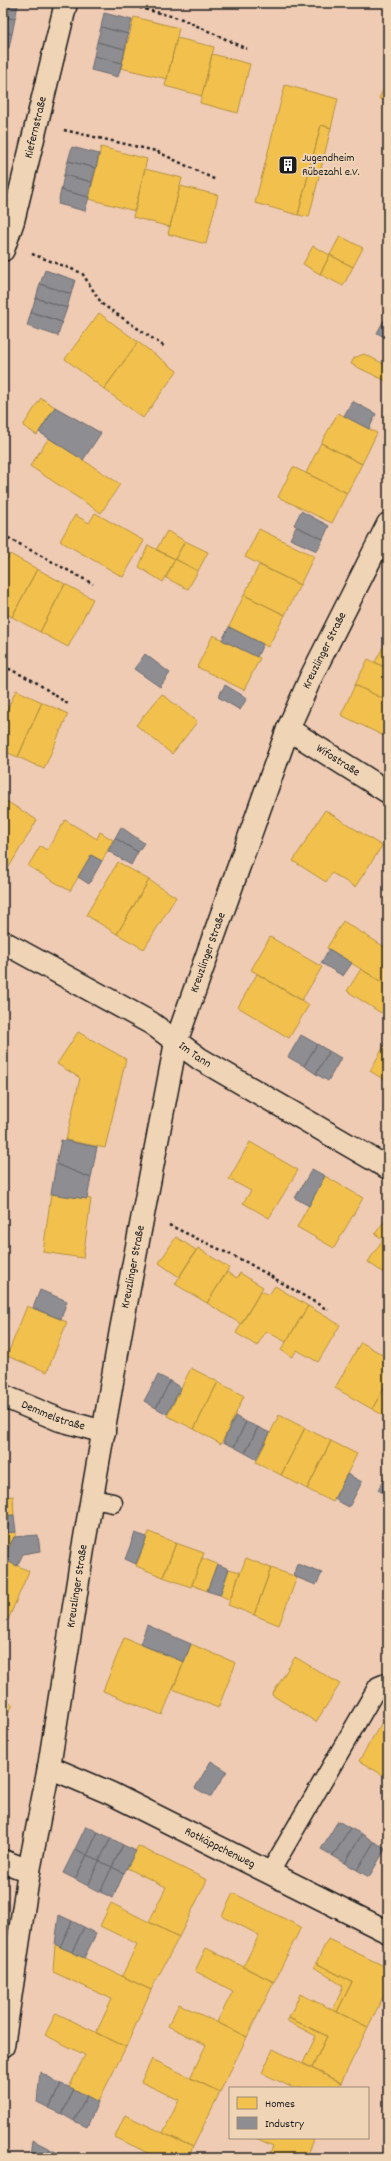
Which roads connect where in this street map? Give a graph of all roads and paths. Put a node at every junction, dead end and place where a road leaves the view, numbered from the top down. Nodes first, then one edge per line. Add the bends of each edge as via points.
1 (66, 3) edge
2 (122, 3) edge
3 (247, 49) dead end
4 (37, 124) junction
5 (216, 180) dead end
6 (4, 247) edge
7 (165, 347) dead end
8 (388, 524) edge
9 (3, 535) edge
10 (93, 584) dead end
11 (3, 666) edge
12 (68, 704) dead end
13 (288, 729) junction
14 (388, 792) edge
15 (3, 942) edge
16 (176, 1042) junction
17 (388, 1168) edge
18 (143, 1220) junction
19 (328, 1310) dead end
20 (3, 1396) edge
21 (104, 1432) junction
22 (388, 1682) edge
23 (49, 1767) junction
24 (3, 1860) edge
25 (29, 1871) junction
26 (269, 1874) junction
27 (388, 1932) edge
28 (3, 2046) edge

1 - 4 street, Kiefernstraße
2 - 3 path via 182,18
4 - 5 path via 156,151
4 - 6 street, Kiefernstraße
6 - 7 path via 82,273 102,304
8 - 13 street, Kreuzlinger Straße via 314,670
9 - 10 path
11 - 12 path via 34,681
13 - 14 street, Wifostraße
13 - 16 street, Kreuzlinger Straße
15 - 16 street, Im Tann via 151,1023
16 - 17 street, Im Tann via 200,1059
16 - 18 street, Kreuzlinger Straße
18 - 19 path via 169,1225 248,1263
18 - 21 street, Kreuzlinger Straße
20 - 21 street, Demmelstraße via 60,1420
21 - 23 street, Kreuzlinger Straße via 103,1501 62,1681
22 - 26 lane via 378,1686
23 - 25 street, Kreuzlinger Straße
23 - 26 street, Rotkäppchenweg via 110,1793
24 - 25 street
25 - 28 street, Kreuzlinger Straße
26 - 27 street, Rotkäppchenweg

